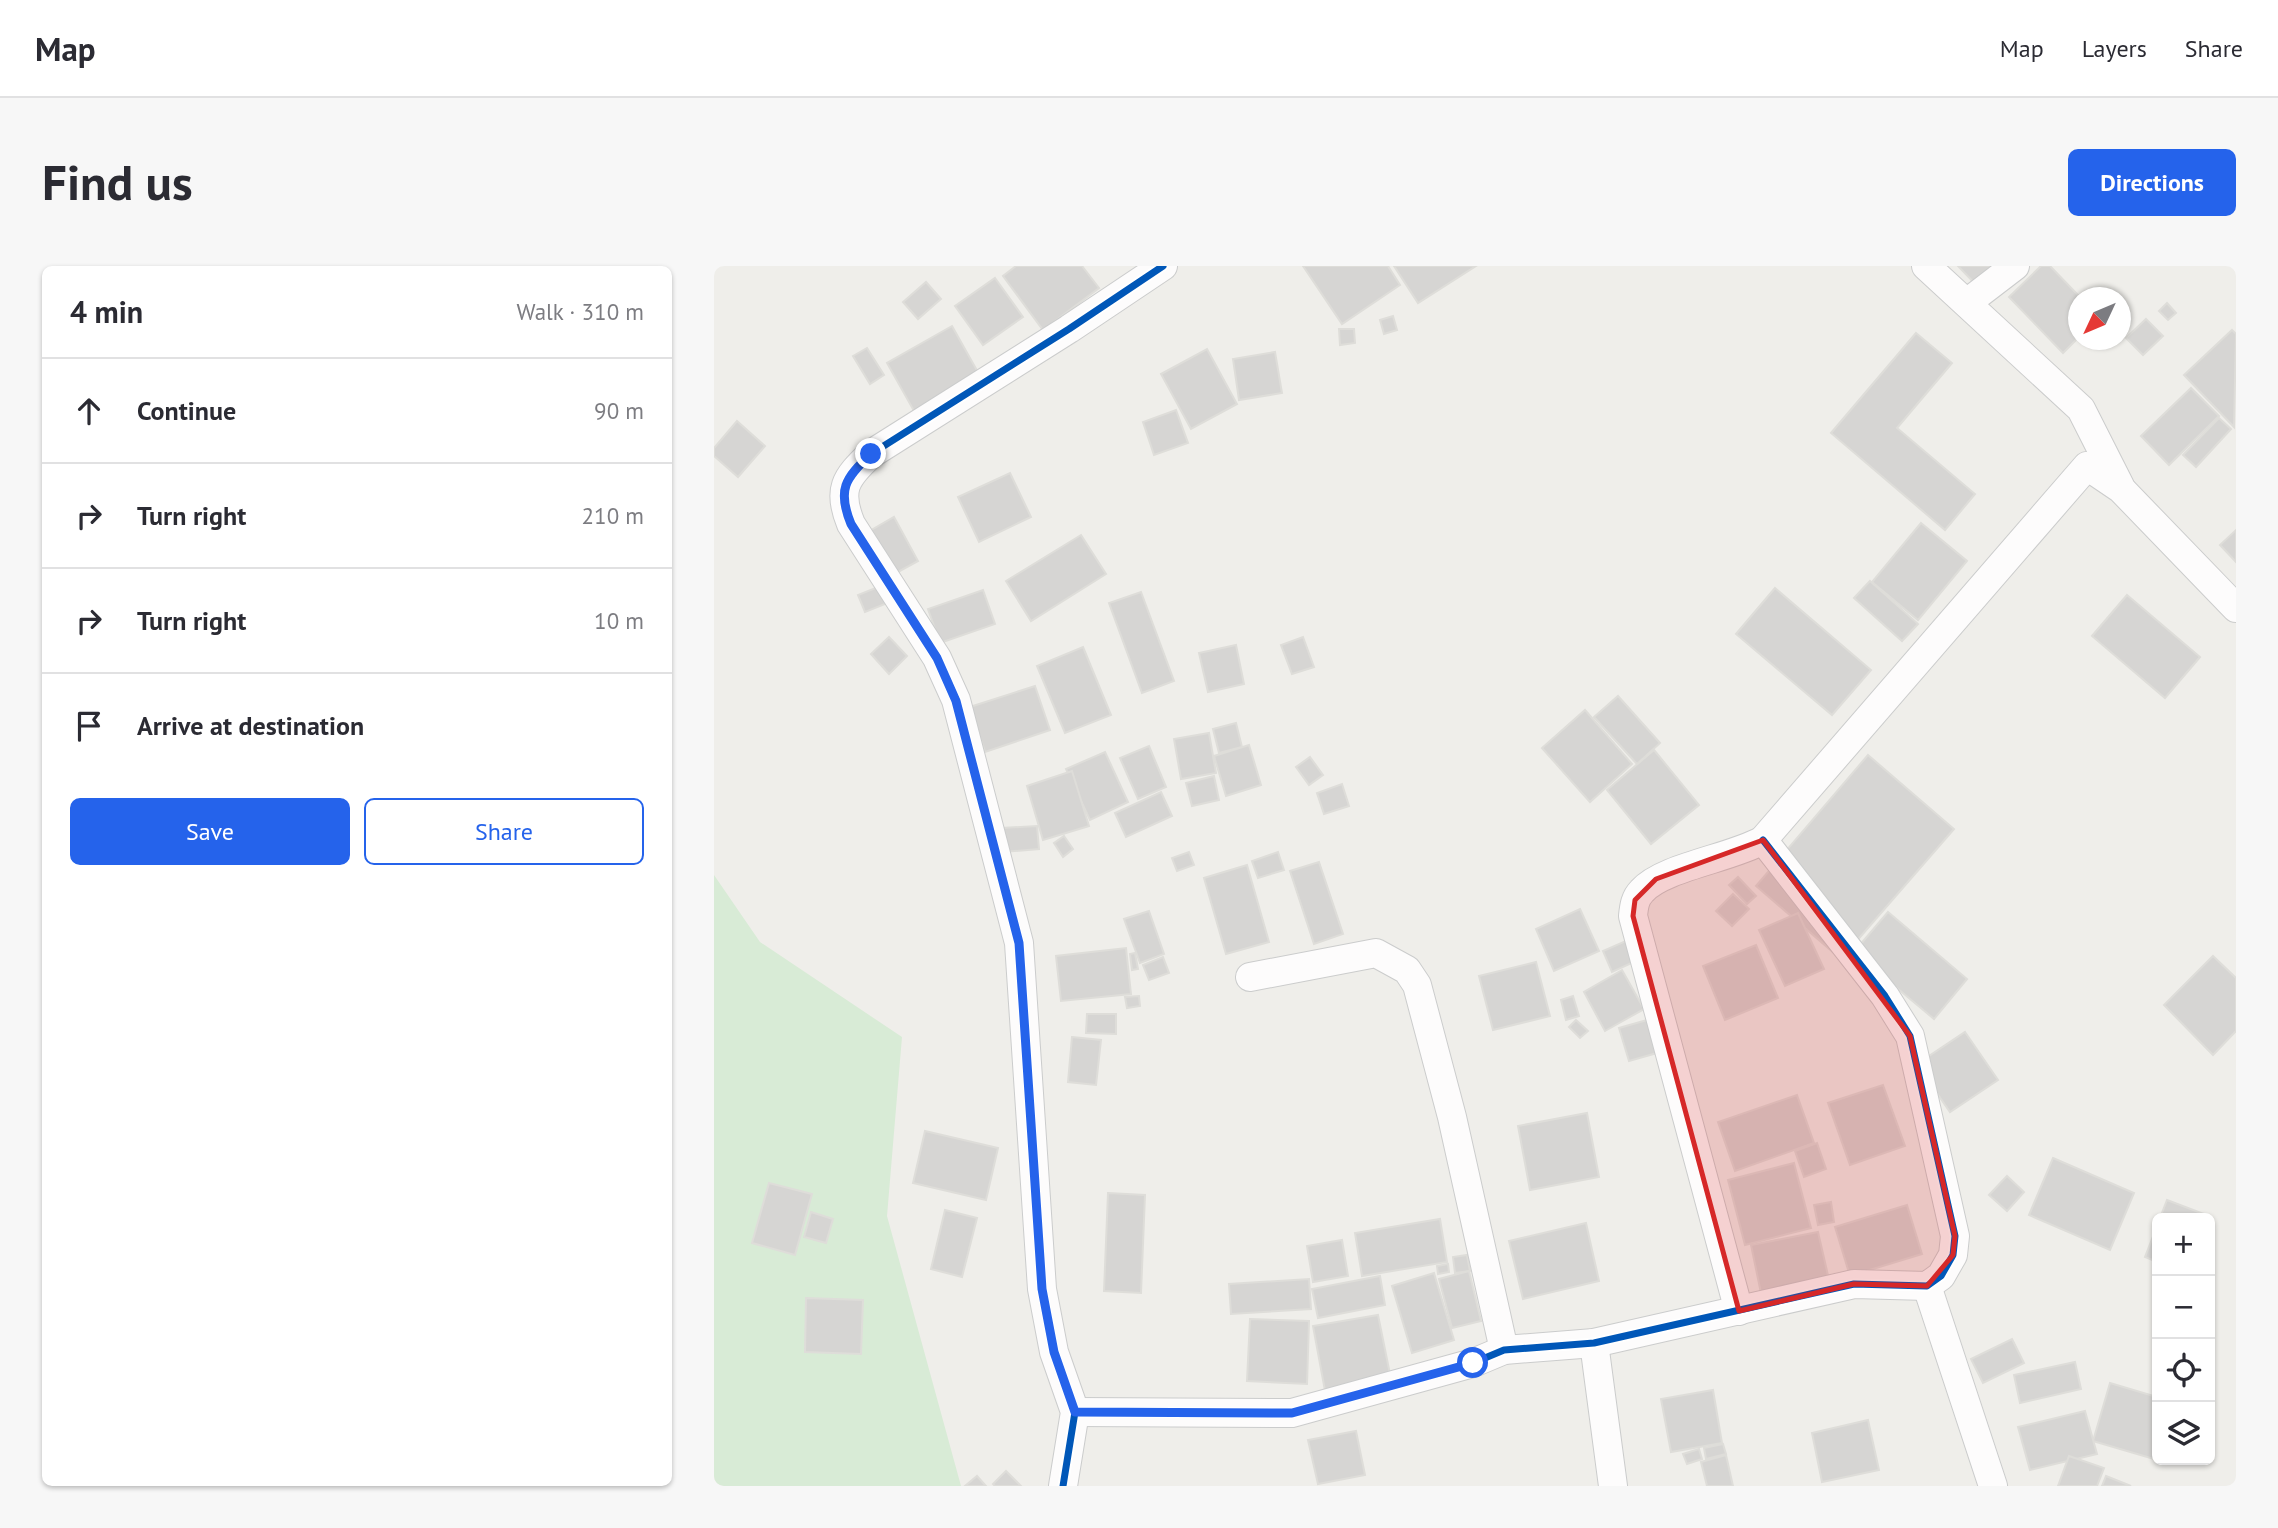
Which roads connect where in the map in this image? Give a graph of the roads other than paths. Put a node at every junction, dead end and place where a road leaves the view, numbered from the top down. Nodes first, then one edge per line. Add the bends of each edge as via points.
1 (1163, 266) edge
2 (1926, 266) edge
3 (2015, 266) edge
4 (1968, 302) junction
5 (2121, 489) junction
6 (2236, 608) edge
7 (1763, 840) junction
8 (1250, 977) dead end
9 (1927, 1286) junction
10 (1739, 1311) junction
11 (1594, 1343) junction
12 (1504, 1350) junction
13 (1075, 1412) junction
14 (1063, 1486) edge
15 (1613, 1486) edge
16 (1993, 1486) edge

1 - 13 street via 871,454 849,475 842,503 937,658 956,701 1019,943 1042,1289 1054,1352
2 - 4 street
3 - 4 street
4 - 5 street via 2081,408
5 - 6 street
5 - 7 street via 2087,466
7 - 9 street via 1885,996 1910,1036 1955,1236 1954,1255 1941,1276
7 - 10 street via 1656,879 1635,900 1633,916
8 - 12 street via 1376,953 1407,970 1417,985 1448,1104
9 - 10 street via 1854,1284
9 - 16 street
10 - 11 street
11 - 12 street
11 - 15 street
12 - 13 street via 1473,1363 1292,1413
13 - 14 street

